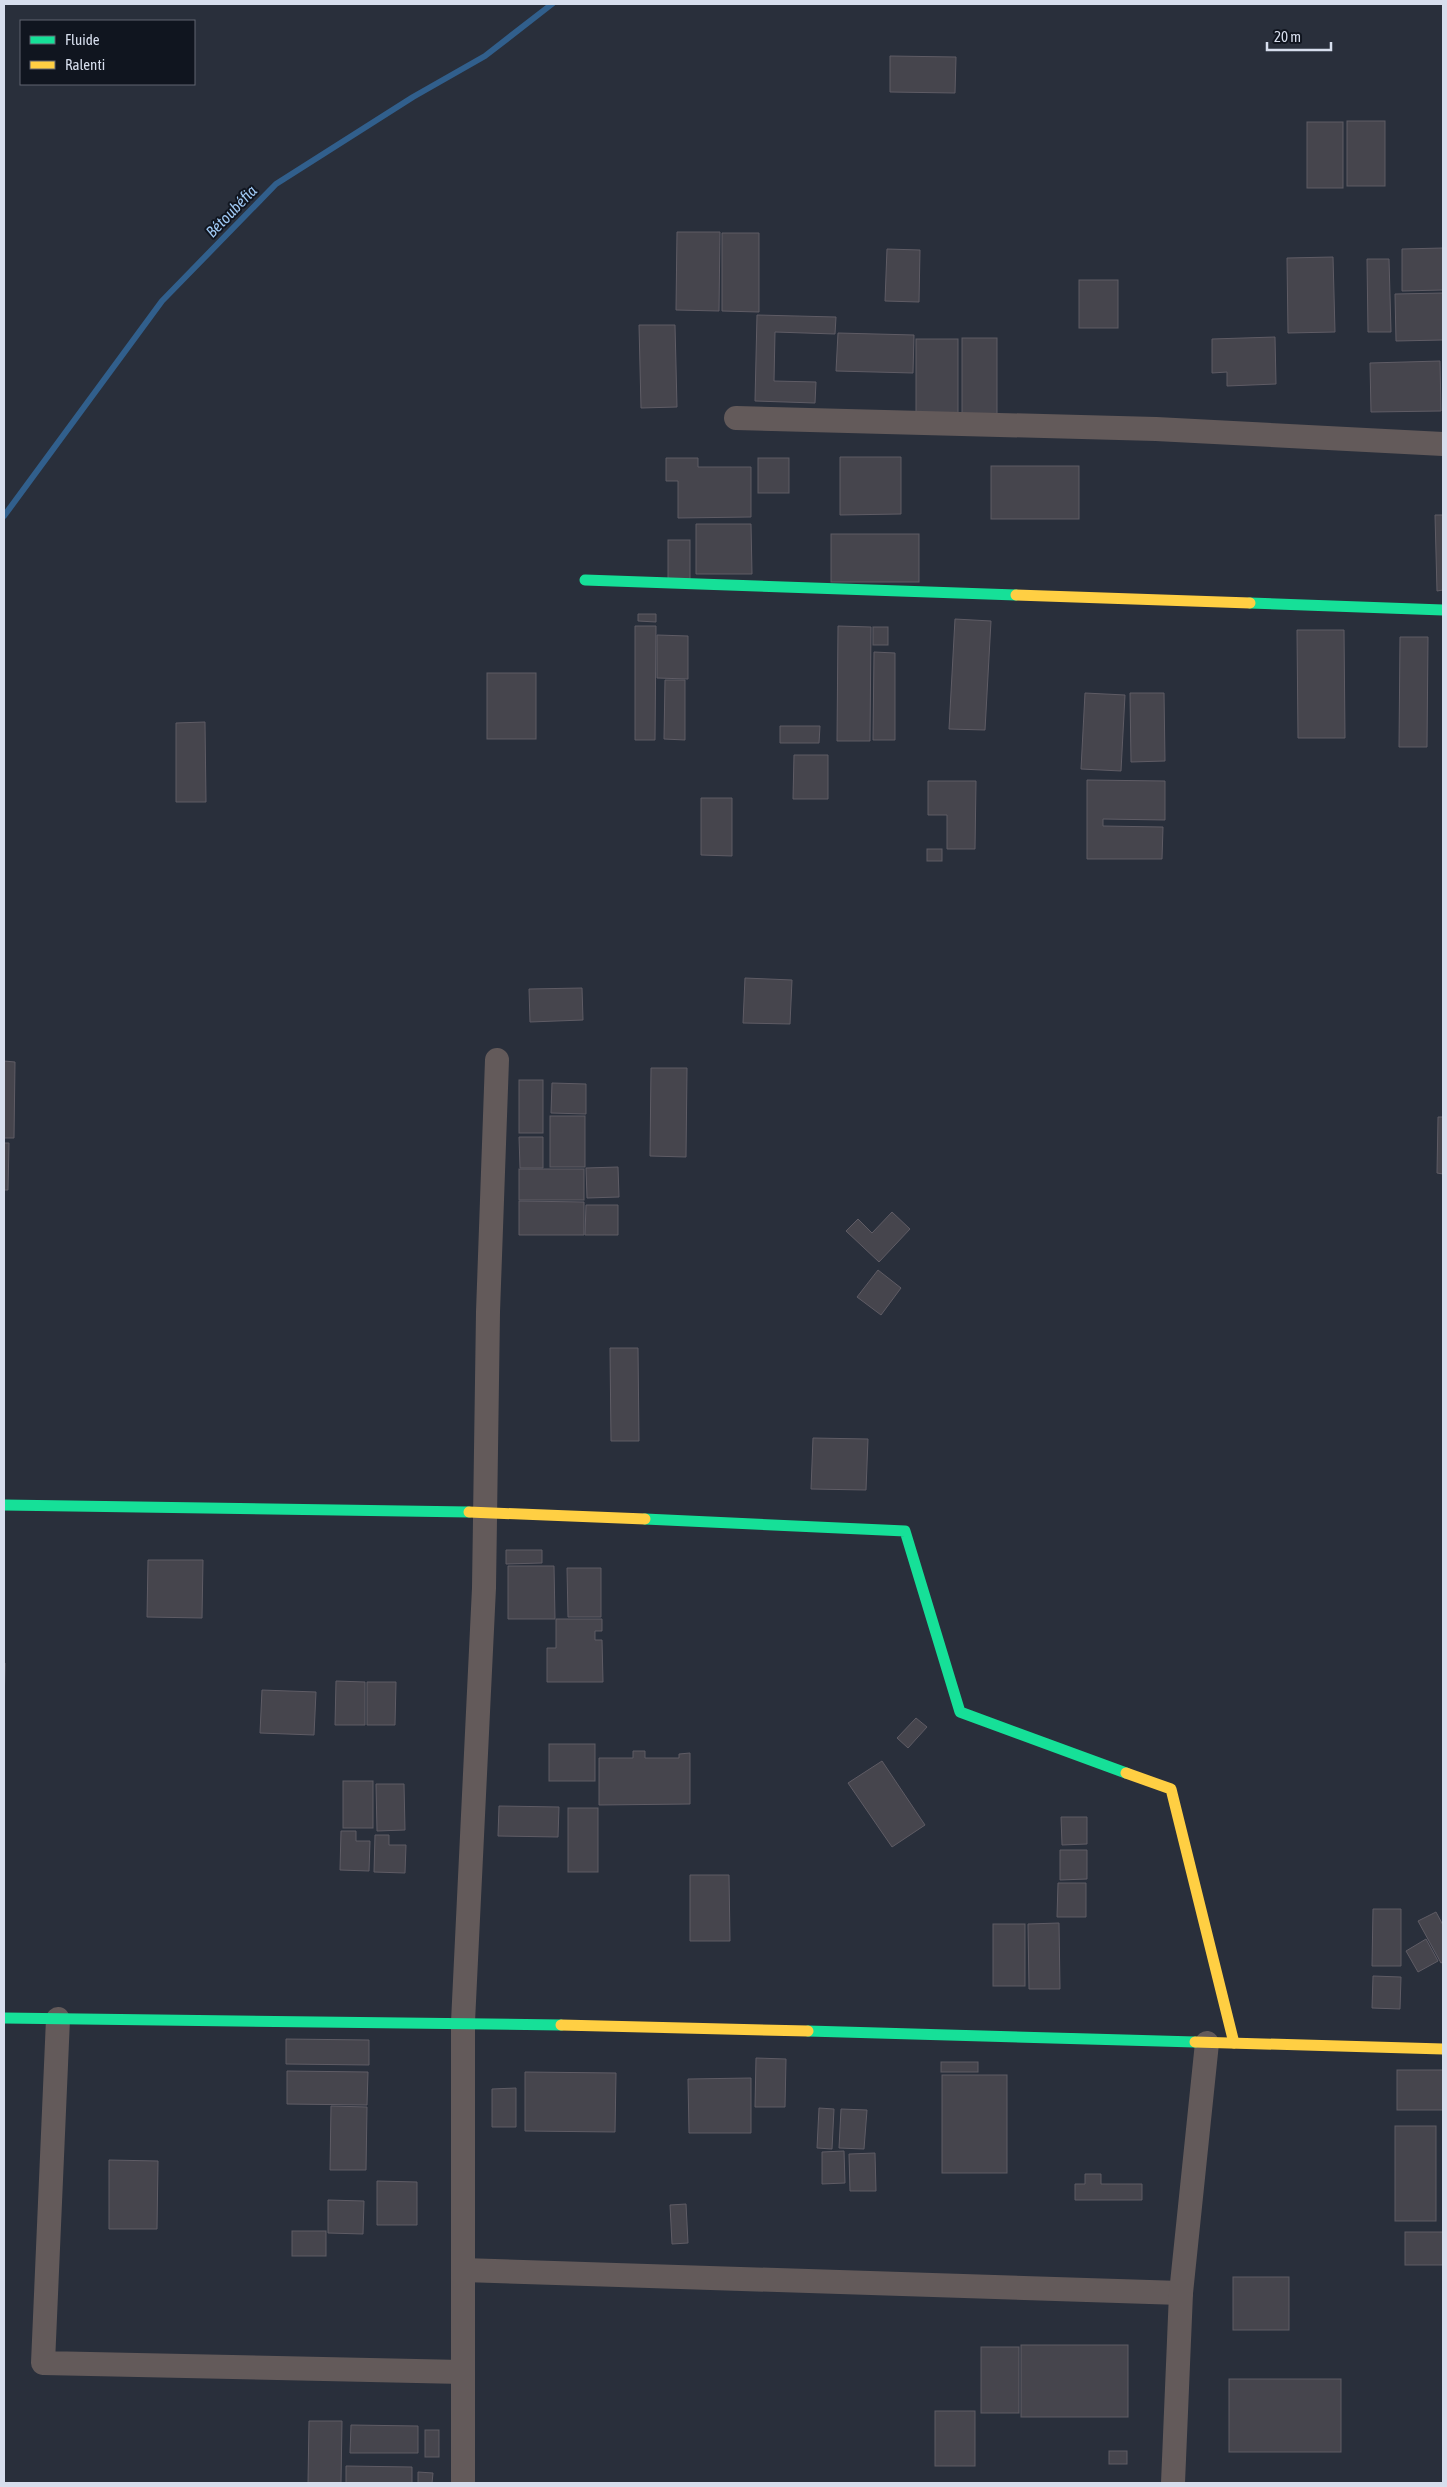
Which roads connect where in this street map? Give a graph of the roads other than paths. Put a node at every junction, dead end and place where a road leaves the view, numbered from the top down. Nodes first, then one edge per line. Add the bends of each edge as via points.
1 (736, 418) dead end
2 (1443, 444) edge
3 (586, 580) dead end
4 (1443, 610) edge
5 (497, 1060) dead end
6 (4, 1505) edge
7 (486, 1512) junction
8 (4, 2018) edge
9 (58, 2019) junction
10 (463, 2022) junction
11 (1207, 2043) junction
12 (1234, 2044) junction
13 (1443, 2049) edge
14 (463, 2270) junction
15 (1180, 2293) junction
16 (463, 2372) junction
17 (463, 2483) edge
18 (1173, 2483) edge

1 - 2 street via 1146,429
3 - 4 street
5 - 7 street via 488,1312
6 - 7 street
7 - 10 street
7 - 12 street via 905,1531 960,1712 1171,1789
8 - 9 street
9 - 10 street
9 - 16 street via 43,2363
10 - 11 street
10 - 14 street
11 - 12 street
11 - 15 street
12 - 13 street
14 - 15 street
14 - 16 street
15 - 18 street
16 - 17 street

